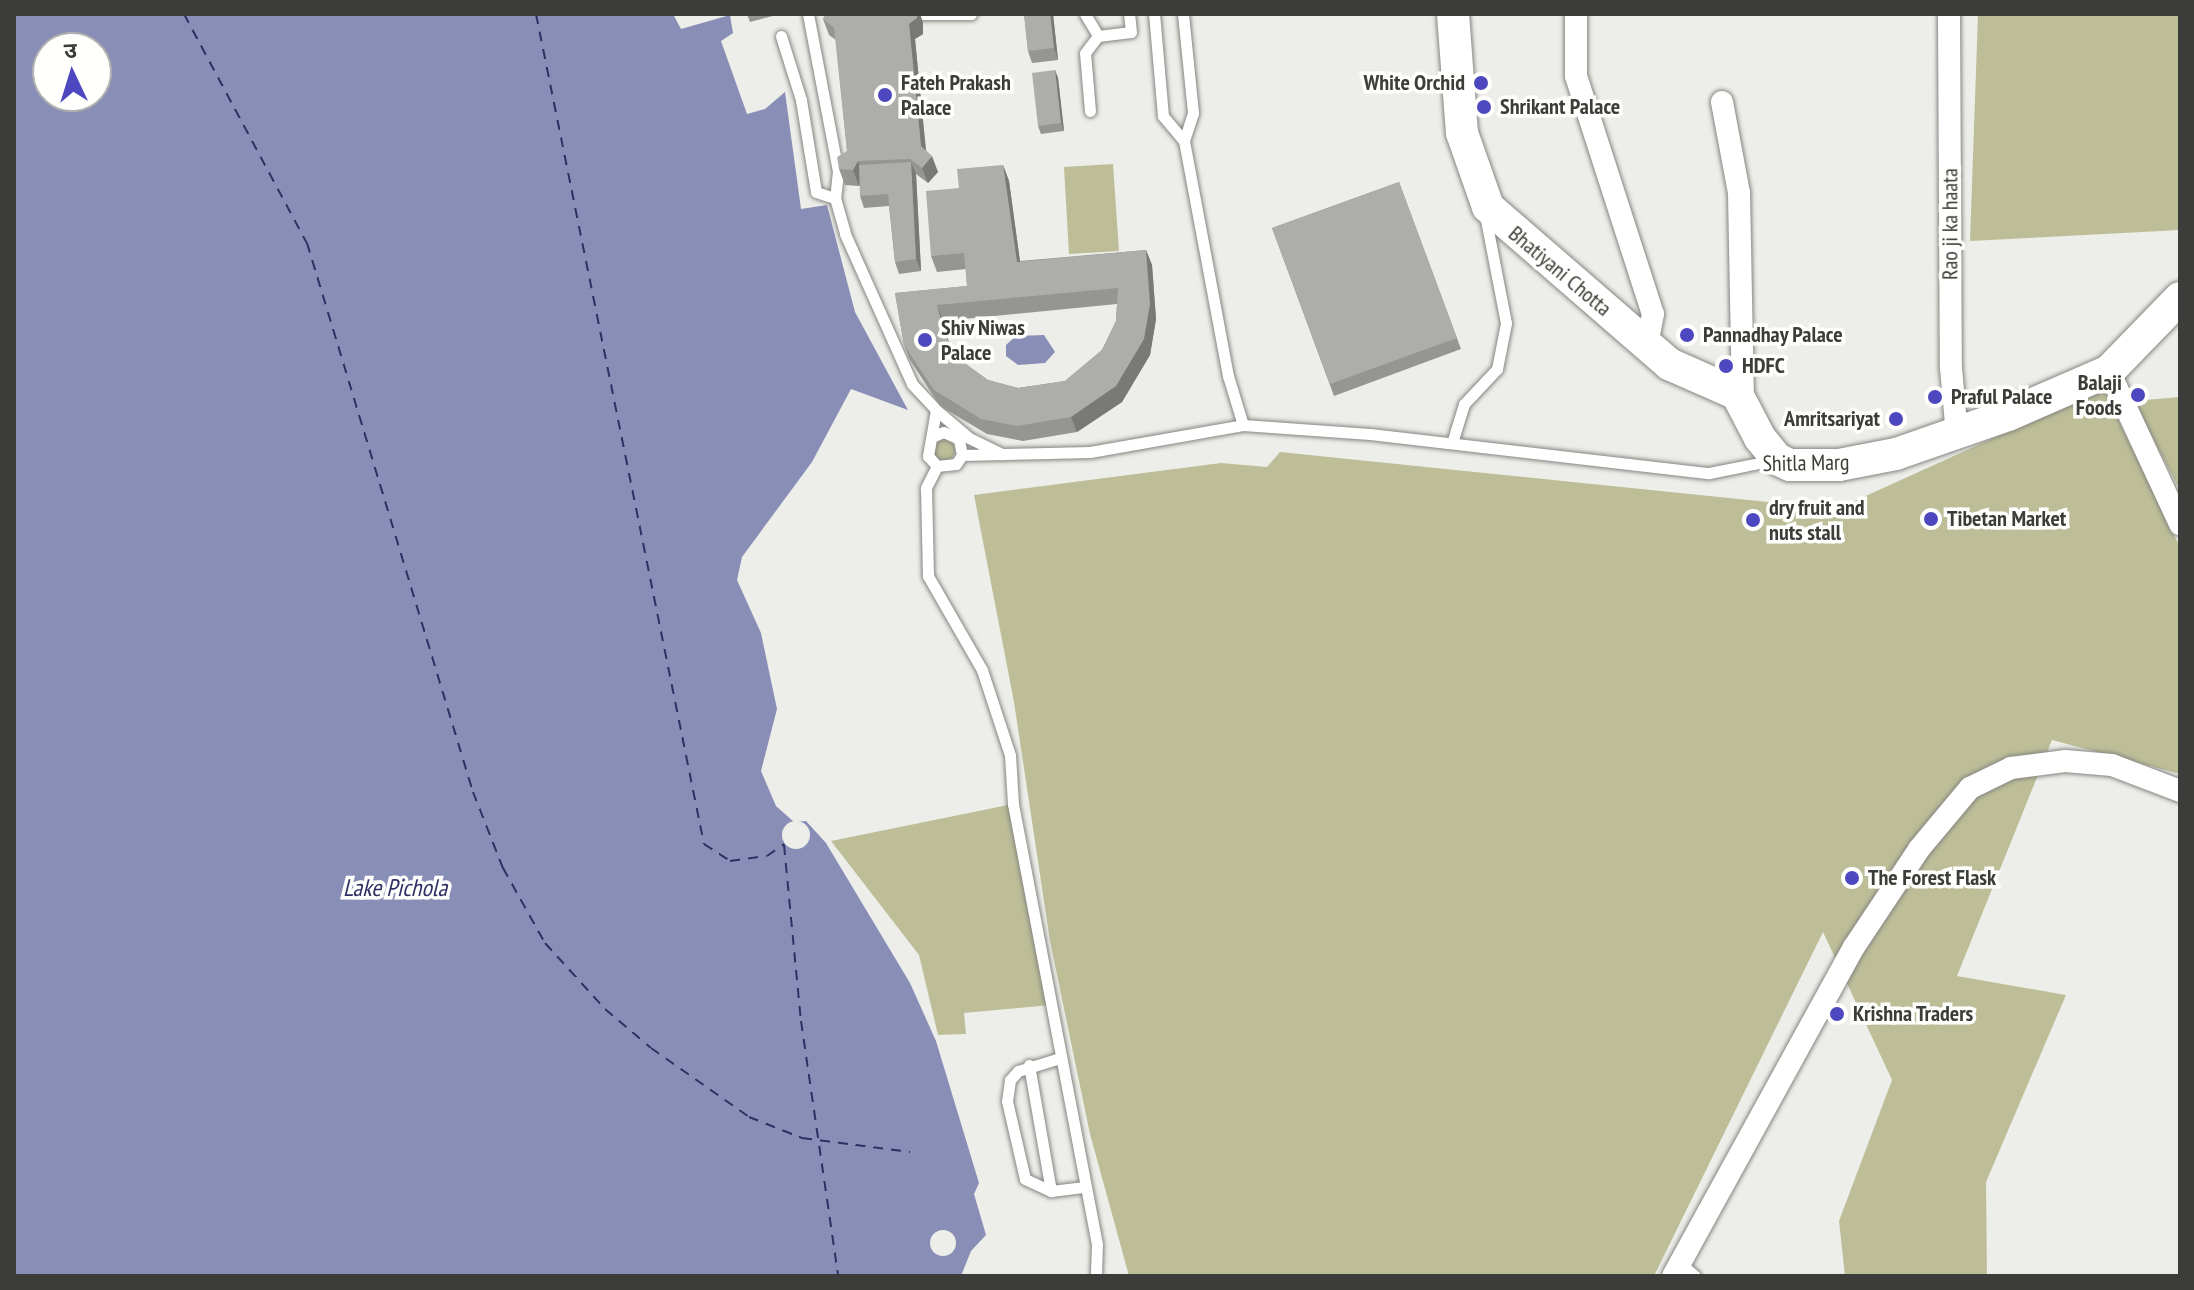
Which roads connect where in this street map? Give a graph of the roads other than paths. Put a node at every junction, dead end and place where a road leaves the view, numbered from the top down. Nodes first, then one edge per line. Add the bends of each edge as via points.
1 (808, 14) edge
2 (917, 14) edge
3 (971, 14) edge
4 (1085, 14) edge
5 (1129, 14) edge
6 (1154, 14) edge
7 (1183, 14) edge
8 (1453, 14) edge
9 (1576, 14) edge
10 (1949, 14) edge
11 (781, 36) dead end
12 (1098, 36) junction
13 (1722, 102) dead end
14 (1090, 111) dead end
15 (1184, 141) junction
16 (835, 198) junction
17 (1488, 207) junction
18 (2180, 298) edge
19 (1647, 344) junction
20 (2109, 371) junction
21 (1743, 401) junction
22 (936, 410) junction
23 (1243, 425) junction
24 (1957, 435) junction
25 (932, 437) junction
26 (1452, 443) junction
27 (962, 455) junction
28 (1006, 456) junction
29 (1777, 459) junction
30 (937, 466) junction
31 (2180, 524) edge
32 (2180, 791) edge
33 (1060, 1058) junction
34 (1029, 1065) junction
35 (1085, 1187) junction
36 (1051, 1191) junction
37 (1682, 1272) edge
38 (1096, 1276) edge

1 - 16 lane via 838,171
2 - 3 lane
4 - 12 lane
5 - 12 lane via 1131,32
6 - 15 lane via 1163,116
7 - 15 lane via 1193,113
8 - 17 main road, Bhatiyani Chotta via 1462,133
9 - 19 street via 1576,76 1653,314
10 - 24 street, Rao ji ka haata via 1951,368
11 - 16 lane via 801,100 816,192
12 - 14 lane via 1085,53
13 - 21 street via 1739,193
15 - 23 lane via 1228,376
16 - 22 lane via 883,327 912,384
17 - 19 main road, Bhatiyani Chotta
17 - 26 lane via 1506,323 1497,369 1464,404
18 - 20 main road, Shitla Marg
19 - 21 main road, Bhatiyani Chotta via 1681,371 1719,384
20 - 24 main road, Shitla Marg
20 - 31 street
21 - 29 main road, Bhatiyani Chotta
22 - 25 lane
22 - 28 lane via 969,438
23 - 26 lane, Shitla Marg
23 - 28 lane, Shitla Marg via 1090,452
24 - 29 main road, Shitla Marg via 1839,465 1790,465
25 - 27 lane via 954,434
25 - 30 lane via 926,451
26 - 29 lane, Shitla Marg via 1709,473
27 - 28 lane, Shitla Marg
27 - 30 lane via 949,467
30 - 33 lane via 926,488 928,576 982,670 1000,718
32 - 37 street via 2112,765 2065,761 2011,768 1970,788 1919,849 1854,947
33 - 34 lane
33 - 35 lane
34 - 36 lane
34 - 36 lane via 1010,1080 1007,1101 1021,1170 1032,1185
35 - 36 lane
35 - 38 lane via 1097,1244

